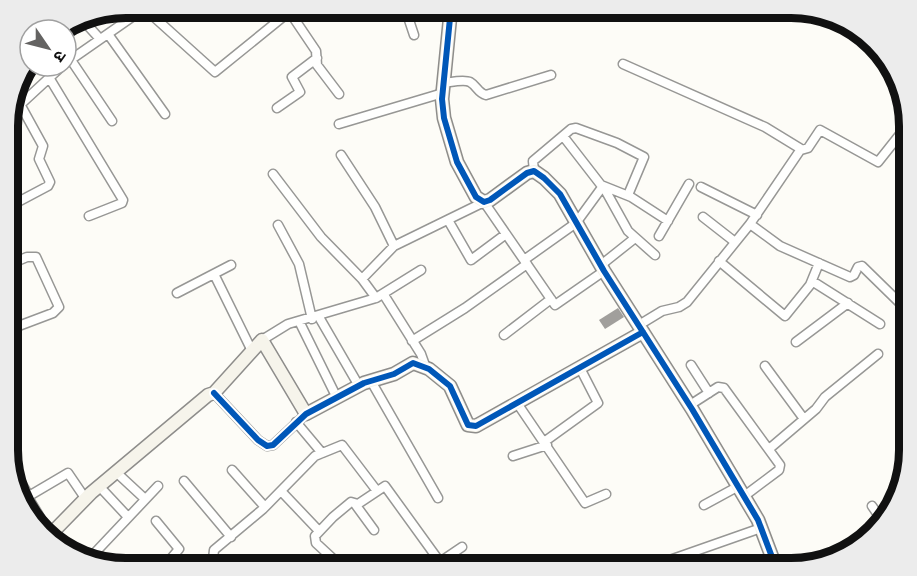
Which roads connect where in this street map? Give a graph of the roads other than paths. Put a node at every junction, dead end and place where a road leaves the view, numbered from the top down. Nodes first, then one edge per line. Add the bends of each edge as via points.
1 (130, 18) edge
2 (155, 18) edge
3 (280, 18) edge
4 (296, 18) edge
5 (408, 18) edge
6 (450, 18) edge
7 (87, 25) edge
8 (108, 34) junction
9 (414, 35) dead end
10 (100, 39) junction
11 (78, 54) edge
12 (316, 58) junction
13 (623, 64) dead end
14 (78, 75) edge
15 (551, 75) dead end
16 (50, 79) joint
17 (444, 88) junction
18 (339, 94) dead end
19 (21, 106) joint
20 (276, 108) dead end
21 (165, 114) dead end
22 (112, 121) dead end
23 (339, 124) dead end
24 (563, 136) junction
25 (899, 136) edge
26 (801, 150) junction
27 (340, 155) dead end
28 (534, 171) junction
29 (273, 174) dead end
30 (689, 184) dead end
31 (603, 186) junction
32 (701, 187) dead end
33 (627, 195) junction
34 (18, 202) edge
35 (484, 202) junction
36 (757, 215) junction
37 (89, 216) dead end
38 (703, 217) dead end
39 (448, 220) junction
40 (668, 221) junction
41 (576, 223) junction
42 (750, 224) junction
43 (278, 225) dead end
44 (506, 234) junction
45 (659, 236) dead end
46 (635, 238) junction
47 (735, 242) junction
48 (394, 246) junction
49 (656, 255) dead end
50 (18, 261) edge
51 (719, 261) junction
52 (526, 262) junction
53 (819, 263) junction
54 (231, 264) dead end
55 (602, 268) junction
56 (421, 270) dead end
57 (214, 274) junction
58 (362, 279) junction
59 (812, 281) junction
60 (177, 292) dead end
61 (380, 297) junction
62 (551, 299) junction
63 (848, 303) junction
64 (899, 304) edge
65 (315, 318) junction
66 (299, 321) junction
67 (879, 324) dead end
68 (18, 326) edge
69 (641, 329) junction
70 (504, 335) dead end
71 (262, 340) junction
72 (412, 340) junction
73 (796, 342) dead end
74 (252, 351) junction
75 (878, 354) dead end
76 (691, 365) dead end
77 (765, 366) dead end
78 (426, 368) junction
79 (580, 368) junction
80 (365, 384) junction
81 (214, 393) junction
82 (709, 393) junction
83 (337, 398) junction
84 (517, 403) junction
85 (690, 405) junction
86 (301, 418) junction
87 (804, 419) junction
88 (545, 444) junction
89 (768, 449) junction
90 (322, 453) junction
91 (513, 456) dead end
92 (232, 470) dead end
93 (117, 473) junction
94 (184, 481) dead end
95 (99, 486) junction
96 (158, 486) dead end
97 (280, 491) junction
98 (377, 491) junction
99 (27, 492) edge
100 (740, 492) junction
101 (606, 494) dead end
102 (29, 496) joint
103 (85, 498) junction
104 (438, 498) dead end
105 (145, 499) junction
106 (355, 504) junction
107 (704, 505) dead end
108 (872, 506) dead end
109 (265, 507) junction
110 (878, 514) edge
111 (128, 517) junction
112 (156, 521) dead end
113 (761, 528) junction
114 (54, 530) edge
115 (374, 530) dead end
116 (319, 531) junction
117 (231, 537) junction
118 (462, 547) dead end
119 (95, 553) edge
120 (171, 558) edge
121 (213, 558) edge
122 (332, 558) edge
123 (437, 558) edge
124 (446, 558) edge
125 (676, 558) edge
126 (773, 558) edge

1 - 8 street
2 - 3 street via 213,72
4 - 12 street via 316,51
5 - 9 street
6 - 17 street
7 - 10 street
8 - 10 street
8 - 21 street
10 - 11 street
12 - 18 street
12 - 20 street via 292,77 299,93
13 - 26 street via 765,127
14 - 22 street
15 - 17 street via 486,95 466,81
16 - 19 street
16 - 37 street via 123,200
17 - 23 street
17 - 35 street via 444,118 457,162 476,197
19 - 34 street via 42,143 39,159 50,182
24 - 28 street via 533,161
24 - 31 street
24 - 33 street via 576,128 642,154 644,160
25 - 26 street via 878,162 820,130 808,148
26 - 36 street
27 - 48 street via 375,207
28 - 35 street
28 - 41 street via 560,194
29 - 58 street via 321,237
30 - 40 street
31 - 33 street
31 - 41 street
31 - 46 street via 624,226
32 - 36 street
33 - 40 street
35 - 39 street
35 - 44 street
36 - 42 street
38 - 47 street
39 - 44 street via 471,260
39 - 48 street
40 - 45 street
41 - 52 street
41 - 55 street
42 - 47 street
42 - 53 street via 780,246
43 - 65 street via 299,264
44 - 52 street
46 - 49 street
46 - 55 street
47 - 51 street
48 - 58 street
50 - 68 street via 36,257 59,307
51 - 59 street via 783,316
51 - 69 street via 684,304 663,311
52 - 62 street
52 - 72 street via 465,308
53 - 59 street
53 - 64 street via 850,277 858,267 864,267
54 - 57 street
55 - 62 street via 555,305
55 - 69 street
56 - 61 street
57 - 60 street
57 - 74 street
58 - 61 street
59 - 63 street
61 - 65 street
61 - 72 street
62 - 70 street
63 - 67 street
63 - 73 street
65 - 66 street
65 - 80 street
66 - 71 street
66 - 83 street
69 - 79 street
69 - 85 street
71 - 74 street
71 - 86 street
72 - 78 street
74 - 81 street
75 - 87 street
76 - 82 street
77 - 87 street
78 - 80 street via 413,363
78 - 84 street via 450,386 468,425 476,426
79 - 84 street
79 - 88 street via 598,403
80 - 83 street
80 - 104 street
81 - 86 street via 267,447
81 - 93 street
82 - 85 street
82 - 89 street via 724,388
83 - 86 street
84 - 88 street
85 - 100 street
86 - 90 street
87 - 89 street
88 - 91 street
88 - 101 street via 585,503
89 - 100 street via 781,467
90 - 97 street
90 - 98 street via 342,445
92 - 109 street
93 - 95 street
93 - 105 street
94 - 117 street
95 - 103 street
95 - 111 street
96 - 105 street
97 - 109 street
97 - 116 street
98 - 106 street
98 - 123 street via 388,488
99 - 102 street
100 - 107 street
100 - 113 street
102 - 103 street via 68,473
103 - 114 street
105 - 111 street
106 - 115 street
106 - 116 street via 351,502
108 - 110 street
109 - 117 street
111 - 119 street
112 - 120 street via 179,549
113 - 125 street
113 - 126 street
116 - 122 street via 316,543
117 - 121 street via 212,553
118 - 124 street

